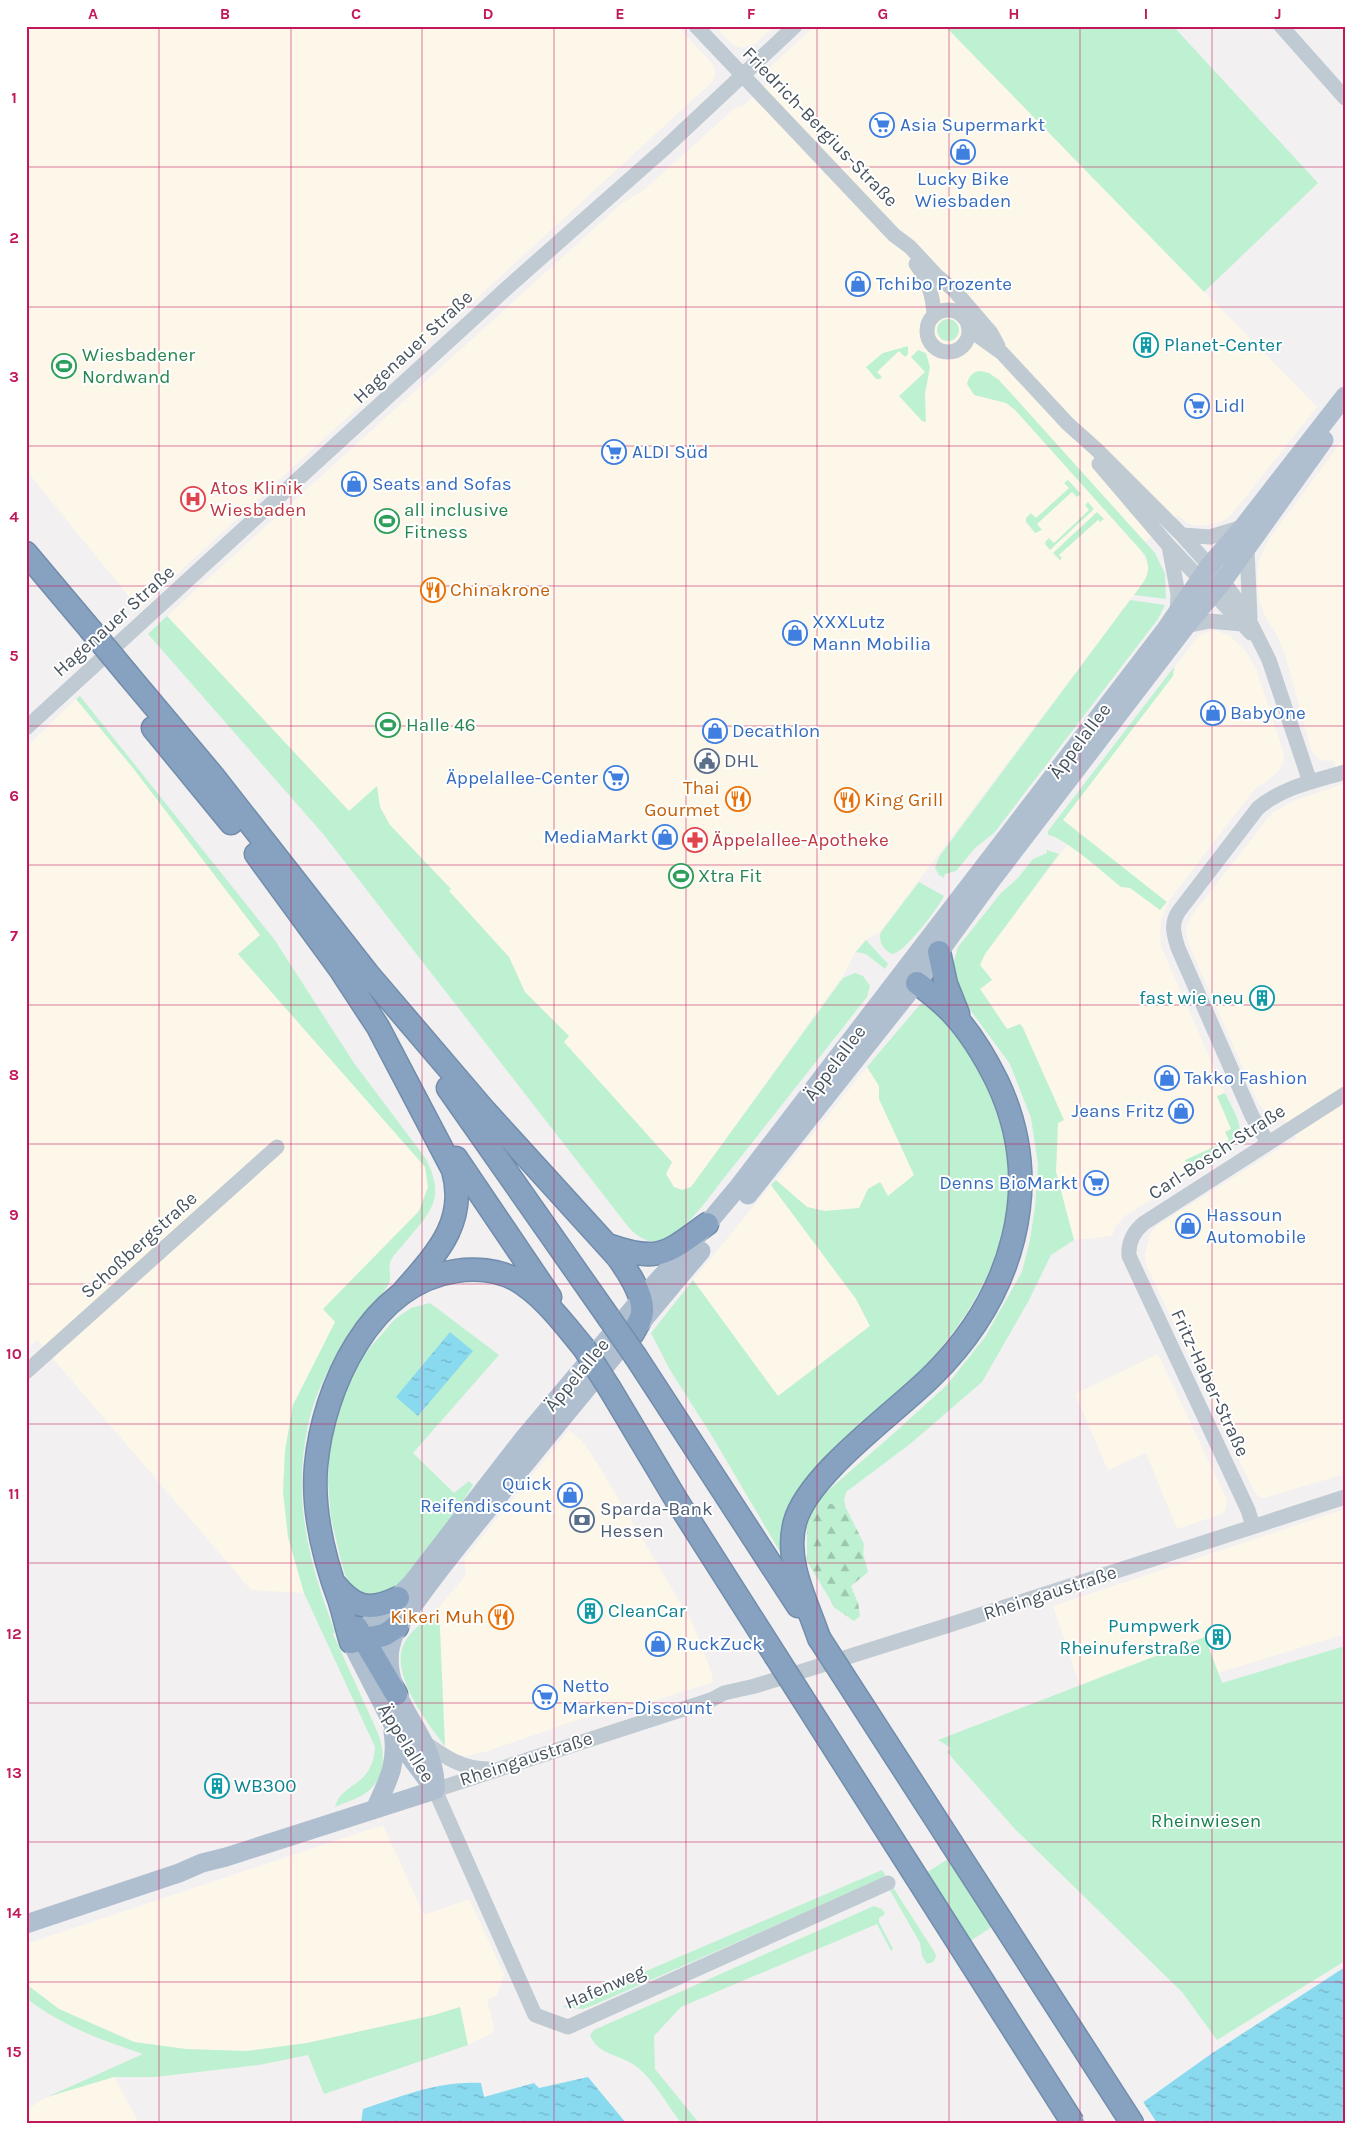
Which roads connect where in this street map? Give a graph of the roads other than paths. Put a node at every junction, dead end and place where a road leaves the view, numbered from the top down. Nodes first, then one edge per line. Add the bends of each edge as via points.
1 (696, 26) edge
2 (794, 26) edge
3 (1281, 26) edge
4 (743, 76) junction
5 (1345, 98) edge
6 (894, 235) junction
7 (937, 276) junction
8 (953, 310) junction
9 (934, 315) junction
10 (970, 330) junction
11 (964, 345) junction
12 (1002, 353) junction
13 (1345, 396) edge
14 (1345, 413) edge
15 (1068, 424) junction
16 (1243, 527) junction
17 (1182, 535) junction
18 (1169, 546) junction
19 (1246, 548) junction
20 (26, 553) edge
21 (1205, 571) junction
22 (26, 576) edge
23 (1218, 587) junction
24 (1182, 619) junction
25 (1246, 623) junction
26 (85, 634) junction
27 (123, 680) junction
28 (26, 728) edge
29 (1345, 772) edge
30 (1310, 782) junction
31 (939, 952) junction
32 (368, 974) junction
33 (910, 978) junction
34 (964, 1026) junction
35 (1345, 1094) edge
36 (419, 1105) junction
37 (1268, 1143) junction
38 (277, 1147) dead end
39 (708, 1224) junction
40 (608, 1245) junction
41 (1128, 1256) joint
42 (404, 1291) junction
43 (640, 1300) junction
44 (633, 1333) junction
45 (584, 1348) junction
46 (26, 1372) edge
47 (1345, 1497) edge
48 (1253, 1526) junction
49 (333, 1582) junction
50 (398, 1598) junction
51 (397, 1627) junction
52 (358, 1638) junction
53 (819, 1638) junction
54 (396, 1694) junction
55 (392, 1725) junction
56 (425, 1742) junction
57 (499, 1768) junction
58 (435, 1790) junction
59 (375, 1809) junction
60 (888, 1883) dead end
61 (26, 1924) edge
62 (1073, 2123) edge
63 (1132, 2123) edge

1 - 4 street, Friedrich-Bergius-Straße
2 - 4 street, Hagenauer Straße
3 - 5 street
4 - 6 street, Friedrich-Bergius-Straße
4 - 28 street, Hagenauer Straße
6 - 7 street, Friedrich-Bergius-Straße
6 - 9 street, Friedrich-Bergius-Straße via 926,278 933,297
7 - 8 street, Friedrich-Bergius-Straße
7 - 12 street, Friedrich-Bergius-Straße via 982,322
8 - 9 street via 943,310
8 - 10 street, Friedrich-Bergius-Straße via 967,320
9 - 11 street, Friedrich-Bergius-Straße via 927,329 932,345 948,352
10 - 11 street
10 - 12 street, Friedrich-Bergius-Straße
11 - 12 street, Friedrich-Bergius-Straße
12 - 15 street, Friedrich-Bergius-Straße
13 - 16 main road, Äppelallee
14 - 19 main road, Äppelallee
15 - 17 street, Friedrich-Bergius-Straße
15 - 18 street, Friedrich-Bergius-Straße
16 - 17 street via 1210,537
16 - 21 main road, Äppelallee
17 - 21 street, Friedrich-Bergius-Straße
18 - 21 street, Friedrich-Bergius-Straße
18 - 24 street
19 - 23 main road, Äppelallee
19 - 25 street
20 - 26 highway
21 - 23 street, Friedrich-Bergius-Straße
21 - 24 main road, Äppelallee
22 - 26 highway
23 - 24 main road, Äppelallee
23 - 25 street, Friedrich-Bergius-Straße
24 - 25 street
24 - 31 main road, Äppelallee
24 - 33 main road, Äppelallee
25 - 30 street, Friedrich-Bergius-Straße via 1260,643 1276,678
26 - 27 highway
27 - 32 highway via 213,776
27 - 36 highway via 340,969 378,1027
29 - 30 street
30 - 37 street via 1276,795 1258,808 1178,912 1173,925 1178,948 1252,1116
31 - 33 main road, Äppelallee
31 - 34 highway via 946,984
32 - 40 highway via 485,1111
32 - 53 highway, bridge via 610,1318
33 - 34 highway
33 - 39 main road, Äppelallee
33 - 44 main road, Äppelallee via 778,1160
34 - 53 highway via 994,1074 1018,1139 1020,1187 1014,1235 997,1286 952,1354 914,1394 832,1468 798,1511 792,1534 793,1561
35 - 37 street, Carl-Bosch-Straße
36 - 42 highway via 453,1170 457,1206 446,1239
36 - 45 highway
37 - 41 street, Carl-Bosch-Straße via 1138,1228 1130,1240
38 - 46 street, Schoßbergstraße
39 - 40 highway via 682,1243 657,1254 646,1256
39 - 43 main road, Äppelallee
40 - 43 highway via 624,1266
41 - 48 street, Fritz-Haber-Straße
42 - 45 highway via 420,1281 446,1272 476,1269 502,1274 538,1297
42 - 49 highway via 362,1336 332,1392 323,1422 316,1466 316,1497 322,1544
43 - 44 highway via 642,1312
43 - 50 main road, Äppelallee via 512,1452 445,1542
44 - 51 main road, Äppelallee via 446,1561
45 - 62 highway, bridge via 677,1501
47 - 48 street, Rheingaustraße
48 - 57 street, Rheingaustraße
49 - 50 highway via 348,1598 365,1606 379,1606
49 - 52 highway
50 - 52 main road, Äppelallee
51 - 52 highway via 384,1635
51 - 54 main road, Äppelallee via 389,1660
52 - 54 highway
52 - 55 main road, Äppelallee
53 - 63 highway, bridge
54 - 56 main road, Äppelallee
55 - 58 main road, Äppelallee via 416,1766
55 - 59 main road via 394,1762
56 - 57 street via 466,1767
56 - 58 main road, Äppelallee via 435,1772
57 - 58 street, Rheingaustraße
58 - 59 main road, Rheingaustraße
58 - 60 street, Hafenweg via 535,2015 568,2027
59 - 61 main road, Rheingaustraße via 226,1857 212,1866 179,1873

